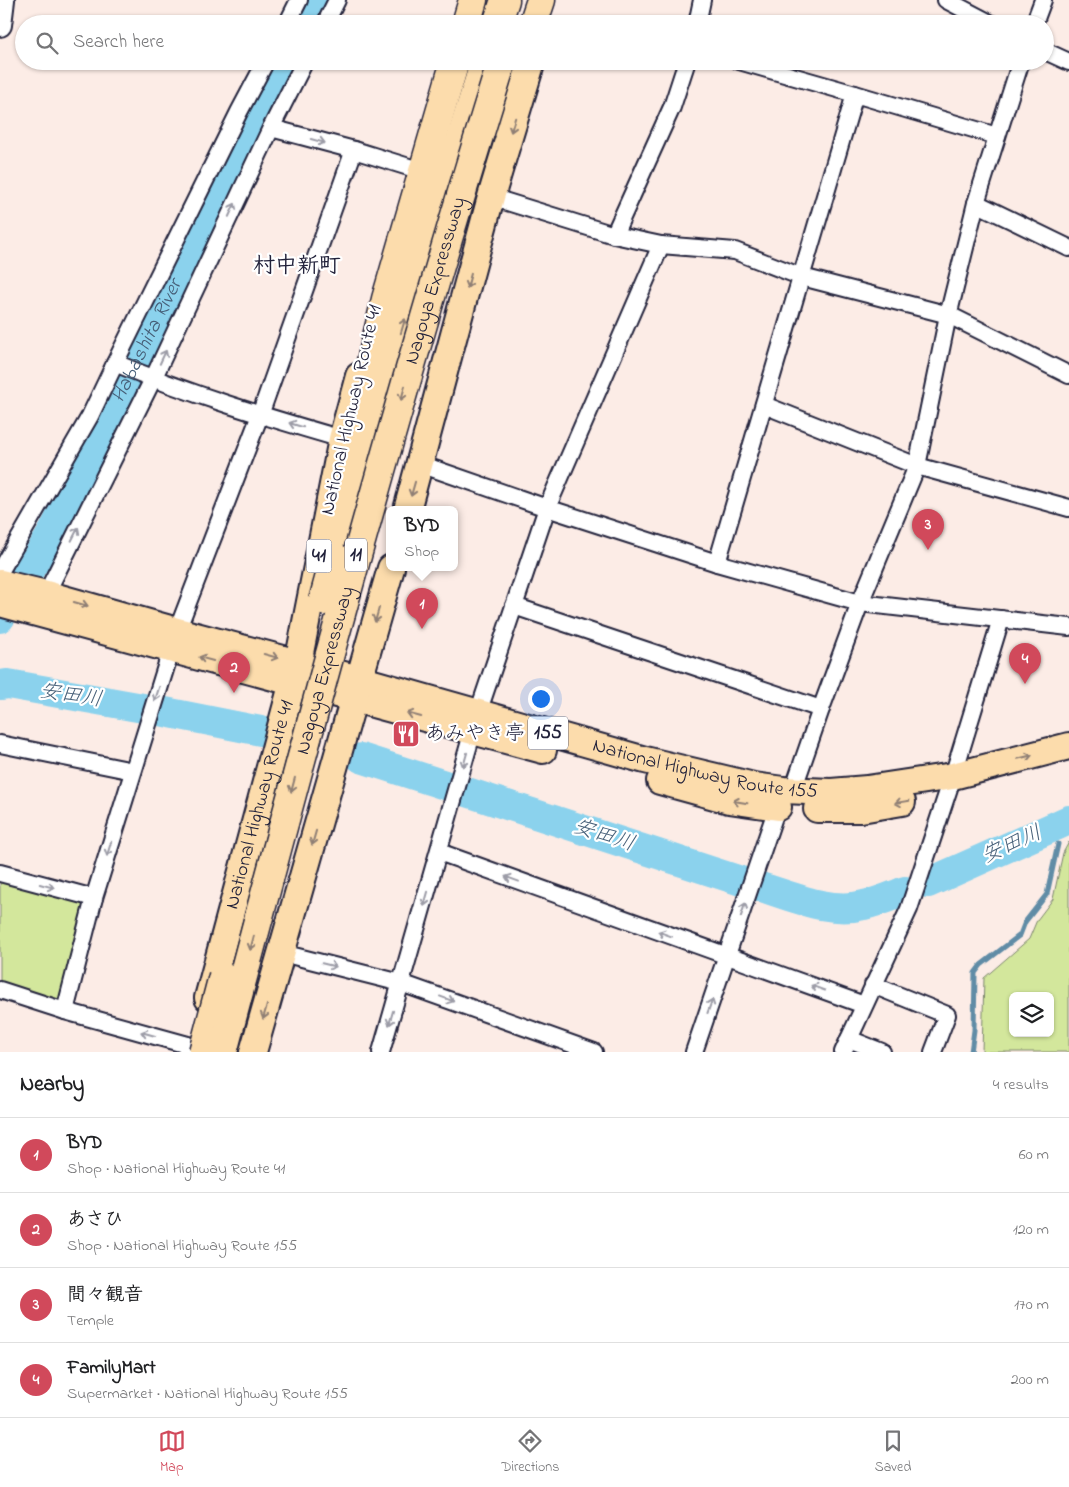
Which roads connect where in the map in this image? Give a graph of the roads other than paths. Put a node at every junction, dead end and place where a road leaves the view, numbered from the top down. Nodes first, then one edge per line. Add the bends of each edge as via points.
1 (3, 0) edge
2 (299, 0) edge
3 (337, 0) edge
4 (465, 0) edge
5 (473, 0) edge
6 (505, 0) edge
7 (522, 0) edge
8 (541, 0) edge
9 (550, 0) edge
10 (702, 0) edge
11 (946, 0) edge
12 (1043, 0) edge
13 (291, 15) edge
14 (330, 15) edge
15 (461, 15) edge
16 (469, 15) edge
17 (500, 15) edge
18 (517, 15) edge
19 (536, 15) edge
20 (546, 15) edge
21 (698, 15) edge
22 (975, 15) edge
23 (1037, 15) edge
24 (0, 25) edge
25 (1054, 55) edge
26 (1069, 62) edge
27 (261, 70) edge
28 (300, 70) edge
29 (443, 70) edge
30 (452, 70) edge
31 (482, 70) edge
32 (499, 70) edge
33 (516, 70) edge
34 (529, 70) edge
35 (683, 70) edge
36 (771, 70) edge
37 (1018, 70) edge
38 (855, 94) junction
39 (271, 128) junction
40 (997, 136) junction
41 (354, 150) junction
42 (412, 168) junction
43 (462, 191) junction
44 (491, 197) junction
45 (976, 203) junction
46 (614, 235) junction
47 (661, 246) junction
48 (1069, 248) edge
49 (802, 277) junction
50 (949, 315) junction
51 (115, 363) junction
52 (1069, 376) edge
53 (150, 378) junction
54 (764, 405) junction
55 (260, 415) junction
56 (342, 439) junction
57 (420, 464) junction
58 (917, 466) junction
59 (408, 506) edge
60 (547, 508) junction
61 (1069, 508) edge
62 (335, 557) junction
63 (717, 563) junction
64 (390, 571) edge
65 (15, 591) edge
66 (860, 603) junction
67 (514, 606) junction
68 (1001, 618) junction
69 (1069, 627) edge
70 (174, 640) junction
71 (295, 673) junction
72 (356, 689) junction
73 (821, 709) junction
74 (476, 722) junction
75 (0, 744) edge
76 (1069, 746) edge
77 (1069, 765) edge
78 (133, 772) junction
79 (950, 784) junction
80 (785, 796) junction
81 (439, 852) junction
82 (0, 874) edge
83 (94, 898) junction
84 (282, 952) junction
85 (728, 956) junction
86 (401, 983) junction
87 (873, 985) junction
88 (0, 990) edge
89 (864, 1005) junction
90 (65, 1011) junction
91 (846, 1046) edge
92 (197, 1050) edge
93 (223, 1052) edge
94 (254, 1052) edge
95 (381, 1052) edge
96 (594, 1052) edge
97 (694, 1052) edge
98 (882, 1052) edge
99 (933, 1052) edge

1 - 24 main road
2 - 13 street
3 - 14 street
4 - 15 highway
5 - 16 highway
6 - 17 highway
7 - 18 highway
8 - 19 highway
9 - 20 highway
10 - 21 street
11 - 22 street
12 - 23 street
25 - 26 street
27 - 51 street
28 - 39 street
29 - 42 highway, National Highway Route 41 / 41
30 - 62 highway via 386,299 339,496
62 -> 31 highway, 11 via 370,432
32 - 43 highway, Nagoya Expressway / 11, bridge
33 - 43 highway, bridge
34 -> 44 highway
35 - 46 street via 672,107
36 - 38 street
37 - 40 street
38 - 40 street
38 - 49 street
39 -> 41 street
53 -> 39 street
40 - 45 street
41 - 42 street
41 - 55 street
42 - 56 highway, National Highway Route 41 / 41
43 -> 93 highway, Nagoya Expressway / 11, bridge via 354,562
44 - 46 street
44 -> 57 highway
45 - 48 street
45 - 50 street
46 - 47 street
47 - 49 street via 735,251
47 - 60 street
49 - 50 street
49 - 54 street
50 - 52 street
50 - 58 street
51 - 53 street
51 - 65 street
53 - 55 street
65 -> 53 street
54 - 58 street
54 - 63 street
56 -> 55 street
55 - 70 street
56 - 71 highway, National Highway Route 41 / 41
57 -> 59 highway
57 - 60 street
58 - 61 street
58 - 66 street
60 - 63 street
60 - 67 street
62 - 92 highway, Nagoya Expressway / 11, bridge
63 - 66 street
64 -> 72 highway
65 - 70 highway, National Highway Route 155 / 155
66 - 68 street
66 - 73 street
67 - 73 street
67 - 74 street
68 - 69 street
68 - 79 street
70 - 71 highway, National Highway Route 155 / 155
70 -> 78 street
71 - 72 highway, National Highway Route 155 / 155
71 - 92 highway, National Highway Route 41 / 41
72 - 74 highway, National Highway Route 155 / 155
72 -> 84 highway
73 - 80 street
74 - 80 highway, National Highway Route 155 / 155 via 729,800
74 -> 81 street
75 - 78 street
79 -> 76 highway, National Highway Route 155 / 155
77 - 79 highway, National Highway Route 155 / 155
78 -> 83 street
79 - 80 highway, National Highway Route 155 / 155 via 861,809 802,809
79 - 87 street via 910,908
85 -> 80 street
85 -> 81 street
81 -> 86 street
82 -> 83 street
83 - 90 street
84 -> 86 street
84 -> 94 highway
89 -> 85 street
97 -> 85 street
86 -> 95 street
86 -> 96 street
87 - 89 street
87 - 99 street via 947,1015
88 - 90 street
89 - 91 street
92 -> 90 street
91 - 98 street

